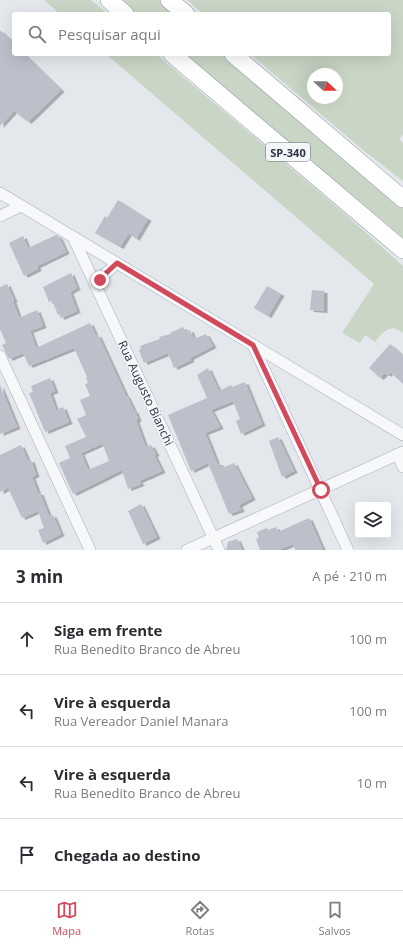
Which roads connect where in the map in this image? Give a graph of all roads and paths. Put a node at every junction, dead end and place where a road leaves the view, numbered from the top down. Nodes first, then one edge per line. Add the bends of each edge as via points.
1 (109, 0) edge
2 (169, 0) edge
3 (123, 12) edge
4 (184, 12) edge
5 (174, 56) edge
6 (235, 56) edge
7 (0, 194) edge
8 (403, 199) edge
9 (21, 206) junction
10 (0, 216) edge
11 (73, 237) junction
12 (403, 250) edge
13 (117, 263) junction
14 (97, 287) junction
15 (253, 345) junction
16 (0, 356) edge
17 (403, 435) edge
18 (400, 453) edge
19 (403, 467) edge
20 (321, 490) junction
21 (213, 538) junction
22 (90, 550) edge
23 (187, 550) edge
24 (219, 550) edge
25 (348, 550) edge

1 - 3 highway
2 - 4 highway
5 - 12 highway, SP-340
6 - 8 highway, SP-340
7 - 9 street
9 - 10 street
9 - 11 street
11 - 13 street
11 - 14 street, Rua Augusto Bianchi
13 - 14 street via 105,274
13 - 15 street
14 - 21 street, Rua Augusto Bianchi
15 - 17 street
15 - 20 street
16 - 22 street
18 - 19 street
18 - 20 street
20 - 21 street
20 - 25 street
21 - 23 street
21 - 24 street, Rua Augusto Bianchi

